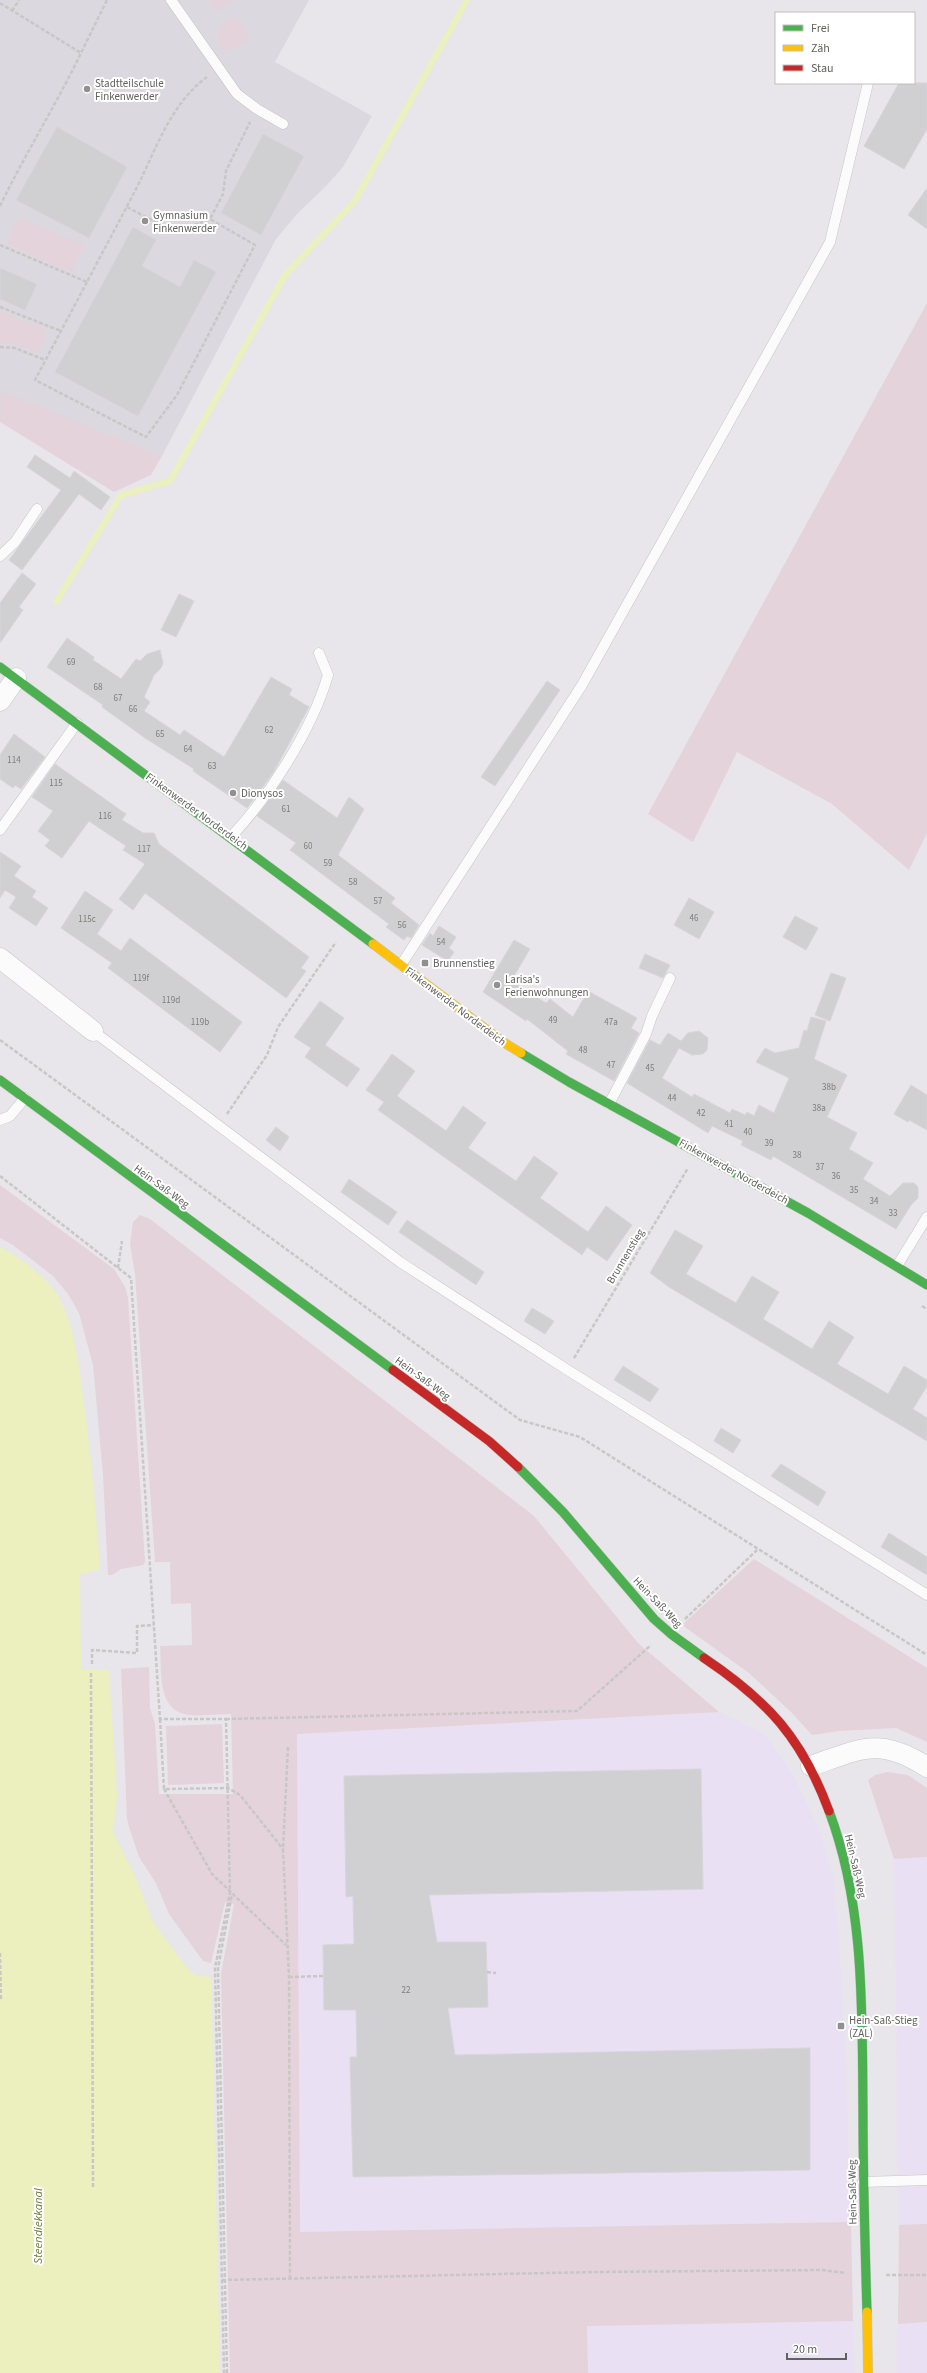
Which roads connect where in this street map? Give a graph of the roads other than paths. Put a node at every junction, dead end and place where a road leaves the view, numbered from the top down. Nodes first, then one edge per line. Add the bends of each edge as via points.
1 (171, 0) edge
2 (868, 84) edge
3 (283, 124) dead end
4 (37, 509) dead end
5 (0, 556) edge
6 (319, 653) dead end
7 (0, 667) edge
8 (16, 678) junction
9 (0, 701) edge
10 (77, 723) junction
11 (0, 830) edge
12 (231, 837) junction
13 (0, 958) edge
14 (401, 965) junction
15 (670, 978) dead end
16 (93, 1031) joint
17 (0, 1080) edge
18 (25, 1098) junction
19 (609, 1104) junction
20 (0, 1120) edge
21 (927, 1217) edge
22 (897, 1266) junction
23 (927, 1285) edge
24 (927, 1595) edge
25 (811, 1766) junction
26 (927, 1767) edge
27 (927, 2180) edge
28 (863, 2182) junction
29 (868, 2373) edge

1 - 3 lane via 237,94
2 - 14 lane via 830,242 582,685
4 - 5 lane via 15,542
6 - 12 lane via 328,675 317,709 252,814
7 - 8 street, Finkenwerder Norderdeich
8 - 9 street
8 - 10 street, Finkenwerder Norderdeich
10 - 11 lane
10 - 12 street, Finkenwerder Norderdeich
12 - 14 street, Finkenwerder Norderdeich
13 - 16 street
14 - 19 street, Finkenwerder Norderdeich via 503,1042
15 - 19 lane via 646,1034
16 - 24 lane via 400,1262
17 - 18 street, Hein-Saß-Weg
18 - 20 lane via 10,1116
18 - 25 street, Hein-Saß-Weg via 489,1441 564,1512 642,1606 667,1631 754,1695 792,1736
19 - 22 street, Finkenwerder Norderdeich via 698,1151
21 - 22 lane
22 - 23 street, Finkenwerder Norderdeich
25 - 26 street via 874,1746 896,1750
25 - 28 street, Hein-Saß-Weg via 825,1796 840,1844 853,1905 861,1999
27 - 28 lane
28 - 29 street, Hein-Saß-Weg

